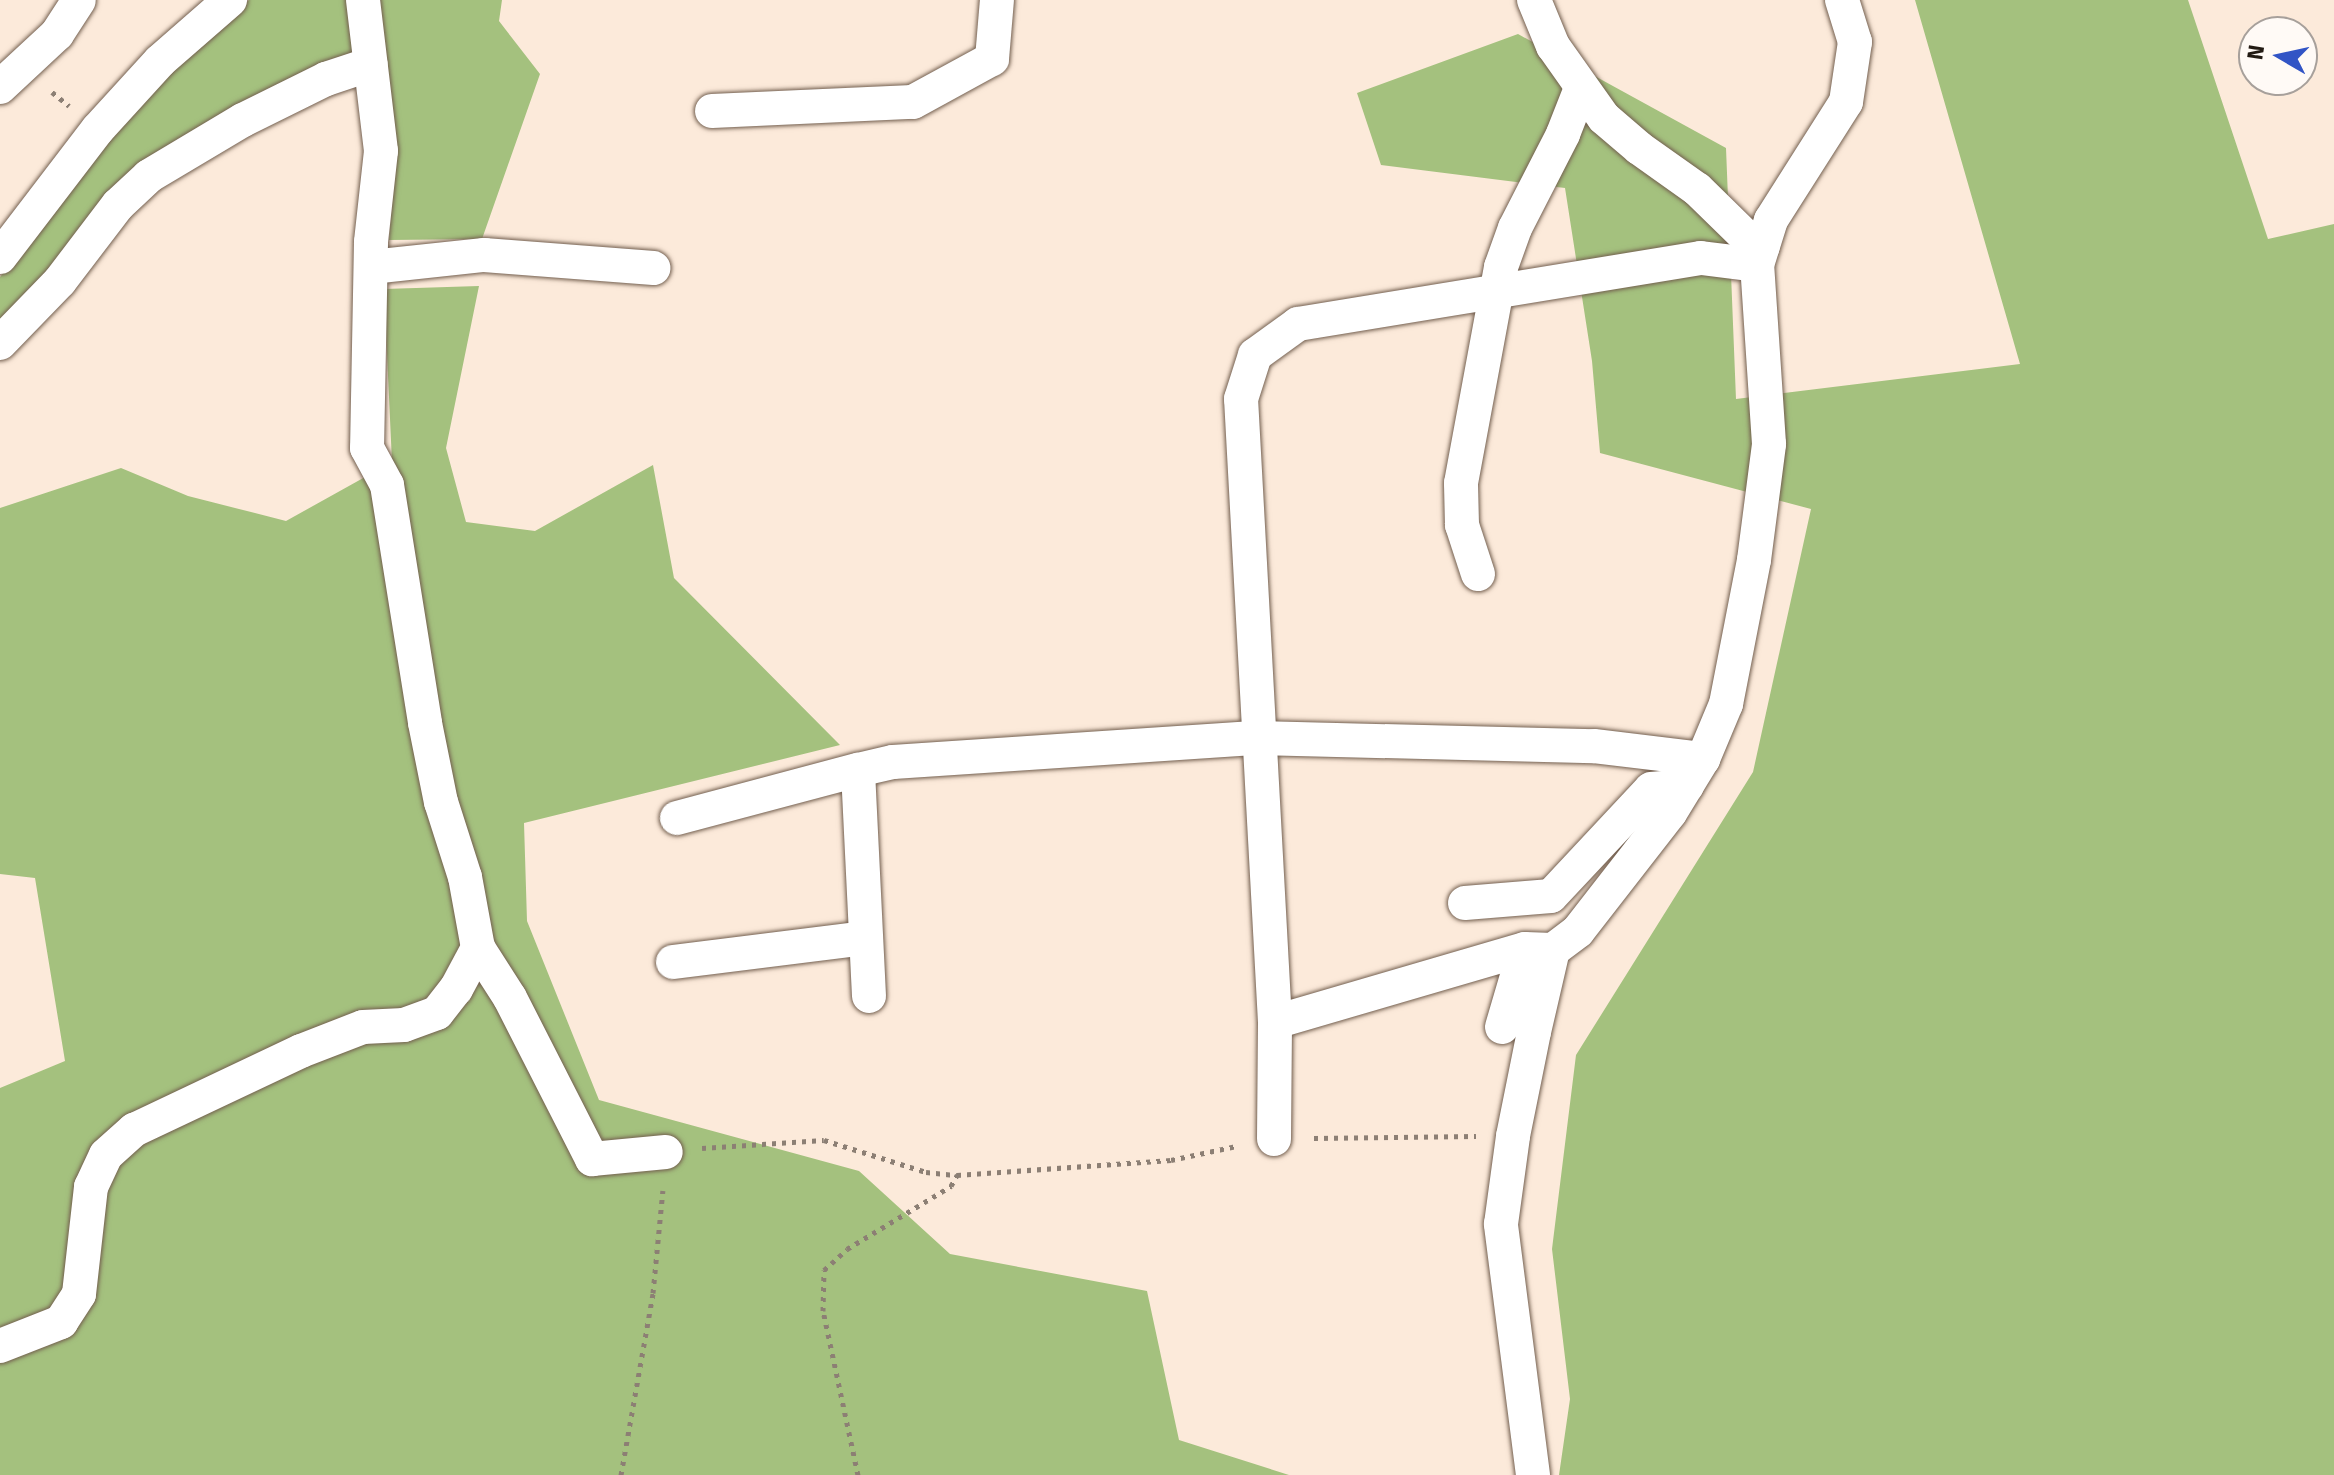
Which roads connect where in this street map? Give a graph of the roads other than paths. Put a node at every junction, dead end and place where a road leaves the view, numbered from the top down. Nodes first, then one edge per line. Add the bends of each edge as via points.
1 (79, 0) edge
2 (230, 0) edge
3 (363, 0) edge
4 (997, 0) edge
5 (1534, 0) edge
6 (1842, 0) edge
7 (371, 64) junction
8 (6, 79) edge
9 (1581, 88) junction
10 (712, 111) dead end
11 (1760, 256) junction
12 (0, 257) edge
13 (371, 267) junction
14 (654, 268) dead end
15 (1497, 292) junction
16 (0, 343) edge
17 (1478, 574) dead end
18 (1257, 738) junction
19 (858, 770) junction
20 (1695, 773) junction
21 (677, 818) dead end
22 (1465, 903) dead end
23 (866, 938) junction
24 (478, 948) junction
25 (1539, 950) junction
26 (673, 962) dead end
27 (869, 996) dead end
28 (1275, 1022) junction
29 (1502, 1027) dead end
30 (1274, 1139) road end
31 (666, 1152) road end
32 (0, 1346) edge
33 (1533, 1475) edge

1 - 8 street via 57,34
2 - 12 street via 160,61 98,129
3 - 7 street
4 - 10 street via 992,59 913,102
5 - 9 street via 1553,46
6 - 11 street via 1855,42 1846,102 1771,220
7 - 13 street via 381,151
7 - 16 street via 326,79 243,120 149,176
9 - 11 street via 1604,118 1697,189
9 - 15 street via 1515,228
11 - 15 street via 1701,258
11 - 20 street via 1769,444 1754,560 1726,704
13 - 14 street via 484,255
13 - 24 street via 367,448 387,485 425,723
15 - 17 street via 1461,483 1462,525
15 - 18 street via 1298,324 1255,355 1241,399
18 - 19 street via 893,762
18 - 20 street via 1594,746
18 - 28 street
19 - 21 street
19 - 23 street
20 - 22 street via 1651,789 1551,896
20 - 25 street via 1578,931
23 - 26 street
23 - 27 street
24 - 31 street via 510,998 592,1159
24 - 32 street via 437,1013 404,1025 363,1027 134,1130 106,1155 91,1187 79,1294 61,1322
25 - 28 street
25 - 29 street
25 - 33 street via 1501,1224
28 - 30 street

